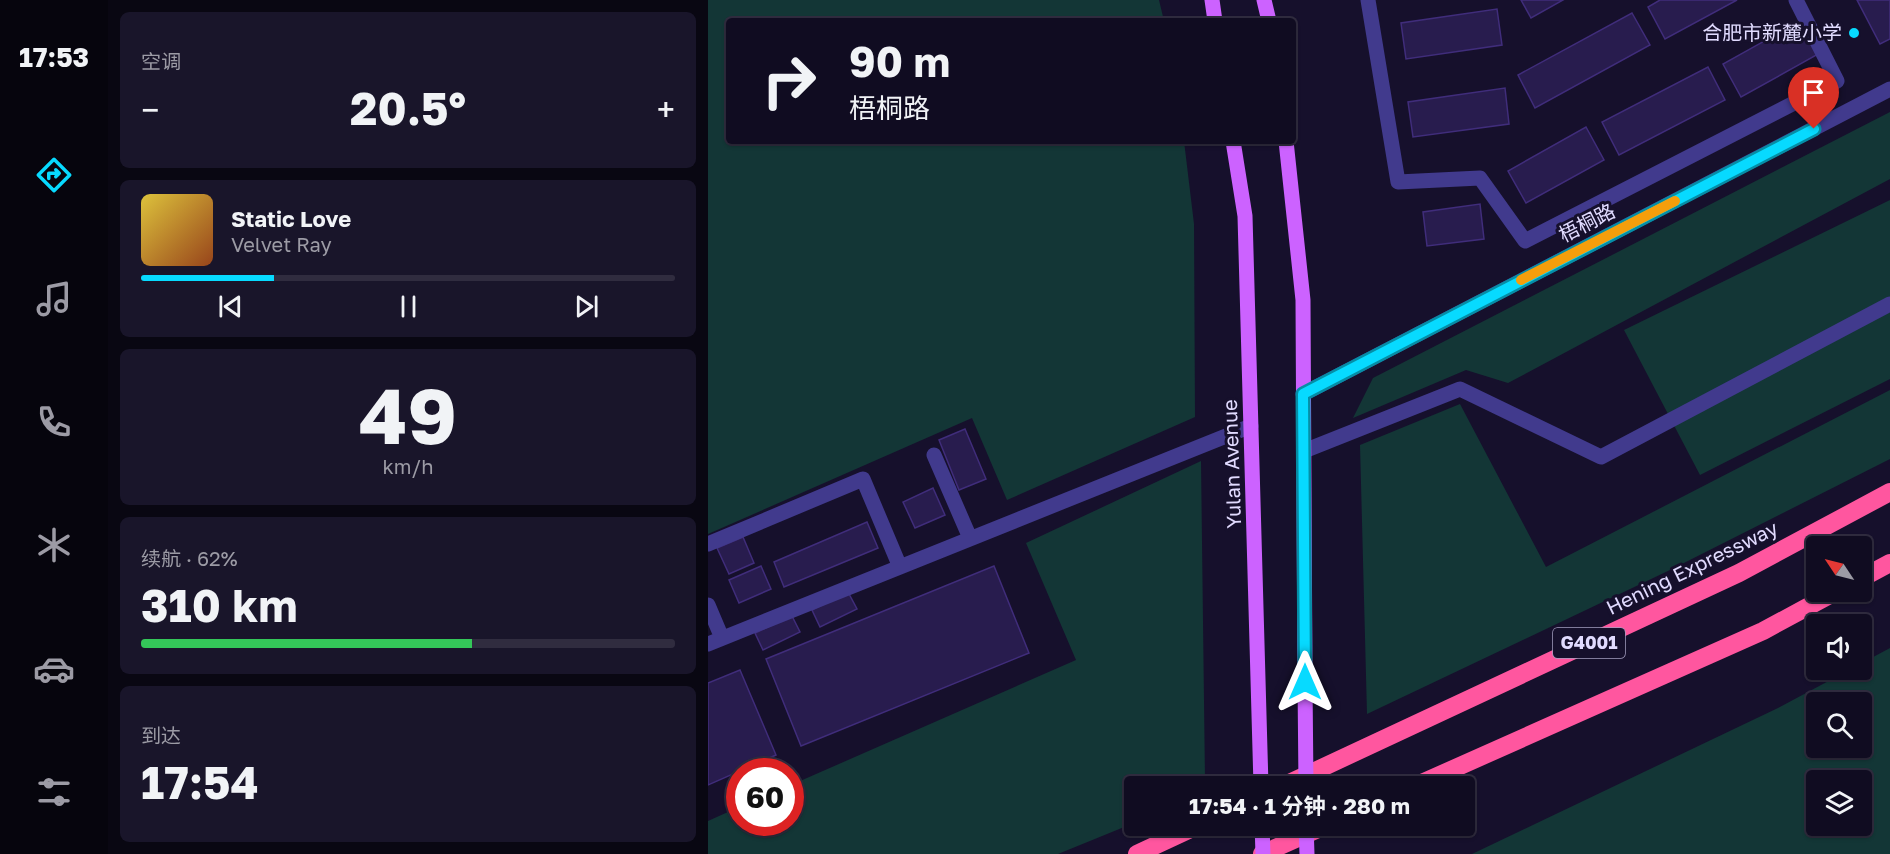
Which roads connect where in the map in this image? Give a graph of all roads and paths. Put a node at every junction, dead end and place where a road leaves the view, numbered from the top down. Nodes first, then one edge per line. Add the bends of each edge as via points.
1 (1212, 0) edge
2 (1264, 0) edge
3 (1368, 0) edge
4 (1796, 0) edge
5 (1215, 18) edge
6 (1268, 18) edge
7 (1890, 89) edge
8 (1233, 144) edge
9 (1286, 144) edge
10 (1890, 304) edge
11 (1303, 394) junction
12 (1251, 426) junction
13 (1304, 451) junction
14 (934, 455) dead end
15 (1890, 492) edge
16 (970, 538) junction
17 (708, 544) edge
18 (1890, 562) edge
19 (900, 567) junction
20 (1872, 572) edge
21 (1817, 602) edge
22 (708, 605) edge
23 (715, 641) edge
24 (1262, 776) edge
25 (1304, 776) edge
26 (1306, 776) edge
27 (1437, 776) edge
28 (1175, 836) edge
29 (1262, 836) edge
30 (1302, 836) edge
31 (1306, 836) edge
32 (1137, 854) edge
33 (1262, 854) edge
34 (1306, 854) edge

1 - 5 main road
2 - 6 main road
3 - 4 street via 1398,182 1480,178 1525,241 1837,81
7 - 11 street, 梧桐路
8 - 12 main road, Yulan Avenue via 1245,216
9 - 11 main road via 1303,300
10 - 13 street via 1600,457 1460,389
11 - 13 main road
12 - 16 street
12 - 24 main road, Yulan Avenue
13 - 26 main road, bridge
14 - 16 street
15 - 25 highway, Hening Expressway / G4001 via 1739,573
16 - 19 street
17 - 19 street via 863,479
18 - 20 highway
19 - 23 street
21 - 27 highway via 1763,631
22 - 23 street
28 - 32 highway
29 - 33 main road, bridge
30 - 33 highway
31 - 34 main road, bridge

